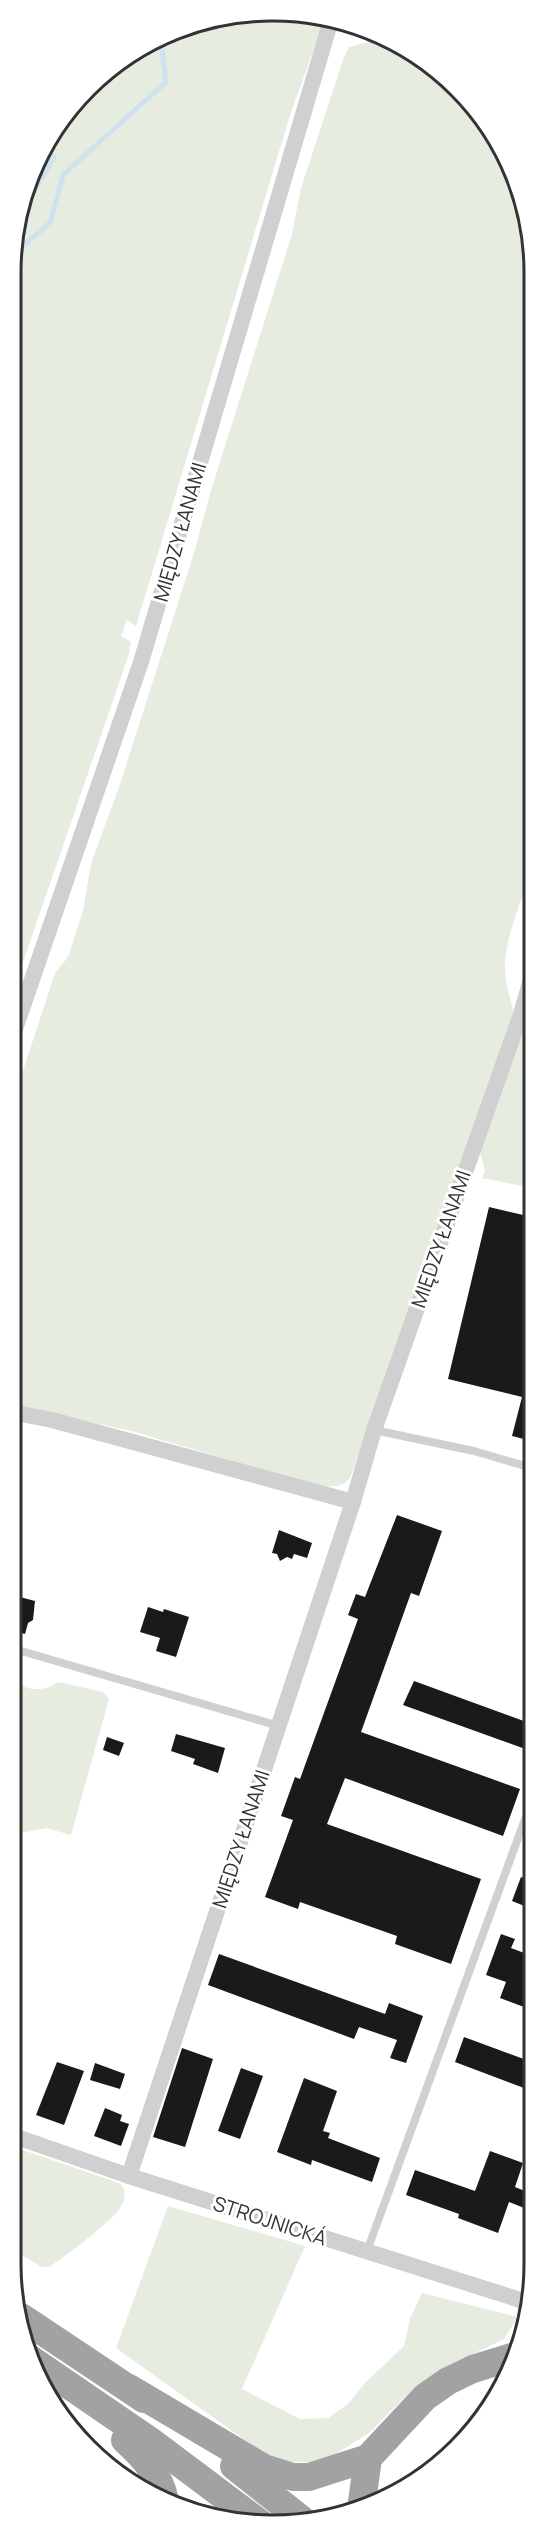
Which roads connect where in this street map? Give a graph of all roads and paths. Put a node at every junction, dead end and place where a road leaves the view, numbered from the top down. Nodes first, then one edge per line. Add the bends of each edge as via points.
1 (329, 28) edge
2 (524, 1003) edge
3 (21, 1012) edge
4 (21, 1414) edge
5 (374, 1430) junction
6 (524, 1466) edge
7 (353, 1502) junction
8 (21, 1651) edge
9 (279, 1726) junction
10 (524, 1822) edge
11 (21, 2138) edge
12 (129, 2176) junction
13 (367, 2251) junction
14 (521, 2300) edge
15 (28, 2322) edge
16 (505, 2359) edge
17 (44, 2368) edge
18 (44, 2369) edge
19 (129, 2388) junction
20 (368, 2458) junction
21 (163, 2490) edge
22 (362, 2498) edge
23 (247, 2513) edge
24 (294, 2514) edge

1 - 3 street, MIĘDZY ŁANAMI via 141,662
2 - 5 street, MIĘDZY ŁANAMI
4 - 7 street
5 - 6 lane
5 - 7 street, MIĘDZY ŁANAMI
7 - 9 street, MIĘDZY ŁANAMI
8 - 9 lane
9 - 12 street, MIĘDZY ŁANAMI
10 - 13 lane
11 - 12 street, STROJNICKÁ
12 - 13 street, STROJNICKÁ
13 - 14 street, STROJNICKÁ
15 - 19 highway
16 - 20 highway via 473,2369 425,2397
17 - 23 highway
18 - 21 highway via 147,2461
19 - 20 highway via 278,2474 309,2477
19 - 24 highway
20 - 22 highway

